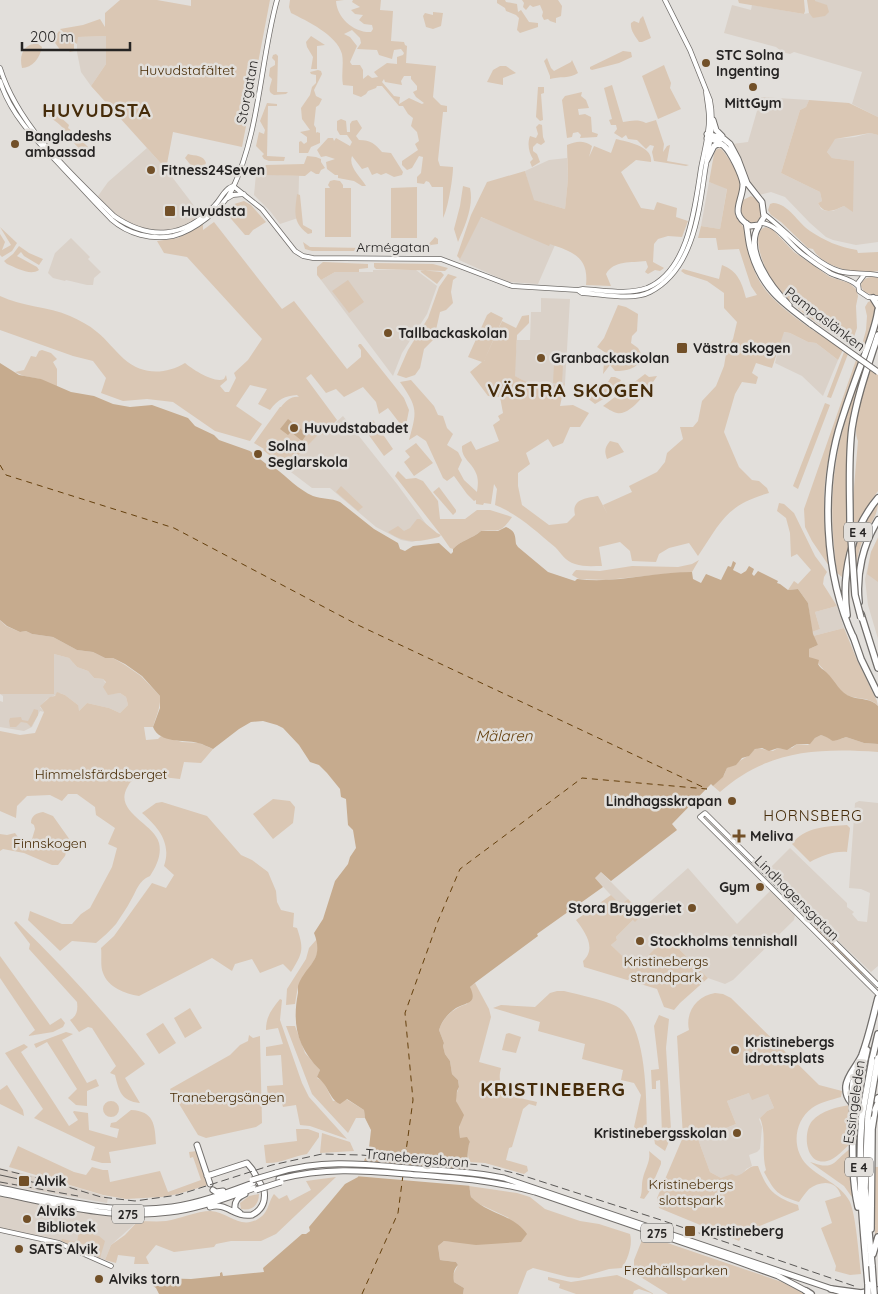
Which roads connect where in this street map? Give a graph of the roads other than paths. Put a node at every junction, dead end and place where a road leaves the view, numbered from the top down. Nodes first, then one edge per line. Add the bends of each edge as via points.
1 (277, 0) edge
2 (665, 0) edge
3 (0, 68) edge
4 (0, 81) edge
5 (706, 92) junction
6 (713, 120) junction
7 (709, 136) junction
8 (722, 141) junction
9 (707, 160) junction
10 (233, 186) junction
11 (244, 194) junction
12 (755, 195) junction
13 (739, 199) junction
14 (218, 206) junction
15 (764, 214) junction
16 (746, 223) junction
17 (760, 224) junction
18 (131, 229) junction
19 (690, 238) junction
20 (864, 275) junction
21 (878, 275) edge
22 (858, 286) junction
23 (876, 298) edge
24 (878, 306) edge
25 (878, 310) edge
26 (813, 324) junction
27 (878, 336) edge
28 (878, 368) edge
29 (878, 372) edge
30 (878, 498) edge
31 (878, 520) edge
32 (861, 618) junction
33 (854, 639) junction
34 (878, 668) edge
35 (878, 694) edge
36 (878, 985) edge
37 (878, 994) edge
38 (878, 998) edge
39 (878, 1034) edge
40 (869, 1036) junction
41 (878, 1058) edge
42 (861, 1072) junction
43 (878, 1074) edge
44 (852, 1095) junction
45 (878, 1098) edge
46 (877, 1106) edge
47 (865, 1116) junction
48 (197, 1145) dead end
49 (253, 1171) junction
50 (207, 1176) junction
51 (210, 1184) dead end
52 (254, 1185) junction
53 (0, 1188) edge
54 (212, 1190) dead end
55 (536, 1190) junction
56 (0, 1193) edge
57 (170, 1213) junction
58 (862, 1218) junction
59 (0, 1230) edge
60 (878, 1237) edge
61 (870, 1241) junction
62 (871, 1258) junction
63 (111, 1266) dead end
64 (869, 1266) junction
65 (831, 1289) junction
66 (878, 1290) edge
67 (810, 1293) edge
68 (847, 1294) edge
69 (868, 1294) edge
70 (874, 1294) edge

1 - 10 street, Storgatan via 251,133
2 - 5 street, Armégatan
3 - 18 street, Storgatan via 20,114 114,216
4 - 18 street, Storgatan via 16,115 35,140 112,220
5 - 6 street, Armégatan
5 - 7 street, Armégatan
6 - 7 street, Armégatan
6 - 8 main road
7 - 8 main road
7 - 9 street, Armégatan
7 - 19 street, Armégatan
8 - 9 main road via 714,146
8 - 12 main road via 732,147
8 - 13 main road via 741,178
9 - 19 street, Armégatan
10 - 11 street, Armégatan
10 - 14 street, Storgatan
10 - 18 street, Storgatan via 227,188 207,213 187,227 159,233
11 - 14 street, Storgatan via 230,196
11 - 19 street, Armégatan via 262,208 295,251 303,256 441,259 512,286 578,290 582,293 644,294 666,281
12 - 13 main road via 747,194
12 - 15 main road via 762,202
13 - 16 main road via 738,213
14 - 18 street, Storgatan via 200,223 174,235 152,237
15 - 17 main road
15 - 20 street via 833,269
16 - 17 main road
16 - 26 main road, Pampaslänken via 751,251 763,282 780,301
17 - 22 street via 770,225 800,252
17 - 26 main road, Pampaslänken via 754,239 763,272 790,306
20 - 21 street
20 - 22 street
22 - 23 street via 863,295
23 - 24 highway
25 - 33 highway via 841,421 832,462 828,506 832,566 845,620
26 - 28 main road, Pampaslänken, bridge
26 - 29 main road, Pampaslänken, bridge
27 - 32 highway, bridge via 859,392 852,428 850,523 855,595
30 - 33 highway, E 4 via 863,520 850,551 846,607
31 - 32 highway, E 4, bridge via 860,567 858,595
32 - 34 highway, E 4
33 - 35 highway, E 4
36 - 37 street, Lindhagensgatan via 704,813 700,817
38 - 40 highway
39 - 47 highway, Essingeleden / E 4, bridge via 867,1084
40 - 42 highway
40 - 46 highway via 847,1082 846,1094 854,1106 866,1109
41 - 47 highway, Essingeleden / E 4, bridge
42 - 43 highway, bridge via 871,1070
42 - 44 highway via 853,1082
44 - 45 highway, bridge via 863,1104
44 - 58 highway, bridge via 856,1194
46 - 61 highway via 872,1129
47 - 58 highway, Essingeleden / E 4 via 859,1164
47 - 61 highway, Essingeleden / E 4 via 865,1188
48 - 50 main road
49 - 50 main road via 249,1164 244,1163
49 - 52 main road via 262,1191 261,1203 251,1213 237,1212 234,1205 237,1200
49 - 57 main road via 264,1190 265,1199 254,1214 242,1216 217,1205
50 - 51 main road
52 - 53 main road, 275 via 196,1202 151,1209 104,1206
52 - 54 main road
52 - 55 main road, Tranebergsbron / 275, bridge via 296,1174 358,1170 492,1182
52 - 55 main road, Tranebergsbron / 275, bridge via 294,1168 329,1163 493,1175 515,1180
52 - 57 main road, 275 via 203,1206
55 - 65 main road, 275
55 - 67 main road, 275 via 778,1276
56 - 57 main road, 275 via 119,1213
58 - 64 highway, Essingeleden / E 4
59 - 63 street via 59,1243
60 - 62 highway
61 - 62 highway, Essingeleden / E 4
62 - 64 highway, Essingeleden / E 4
64 - 69 highway, Essingeleden / E 4, bridge
64 - 70 highway, Essingeleden / E 4, bridge
65 - 66 highway via 861,1293
65 - 68 main road

